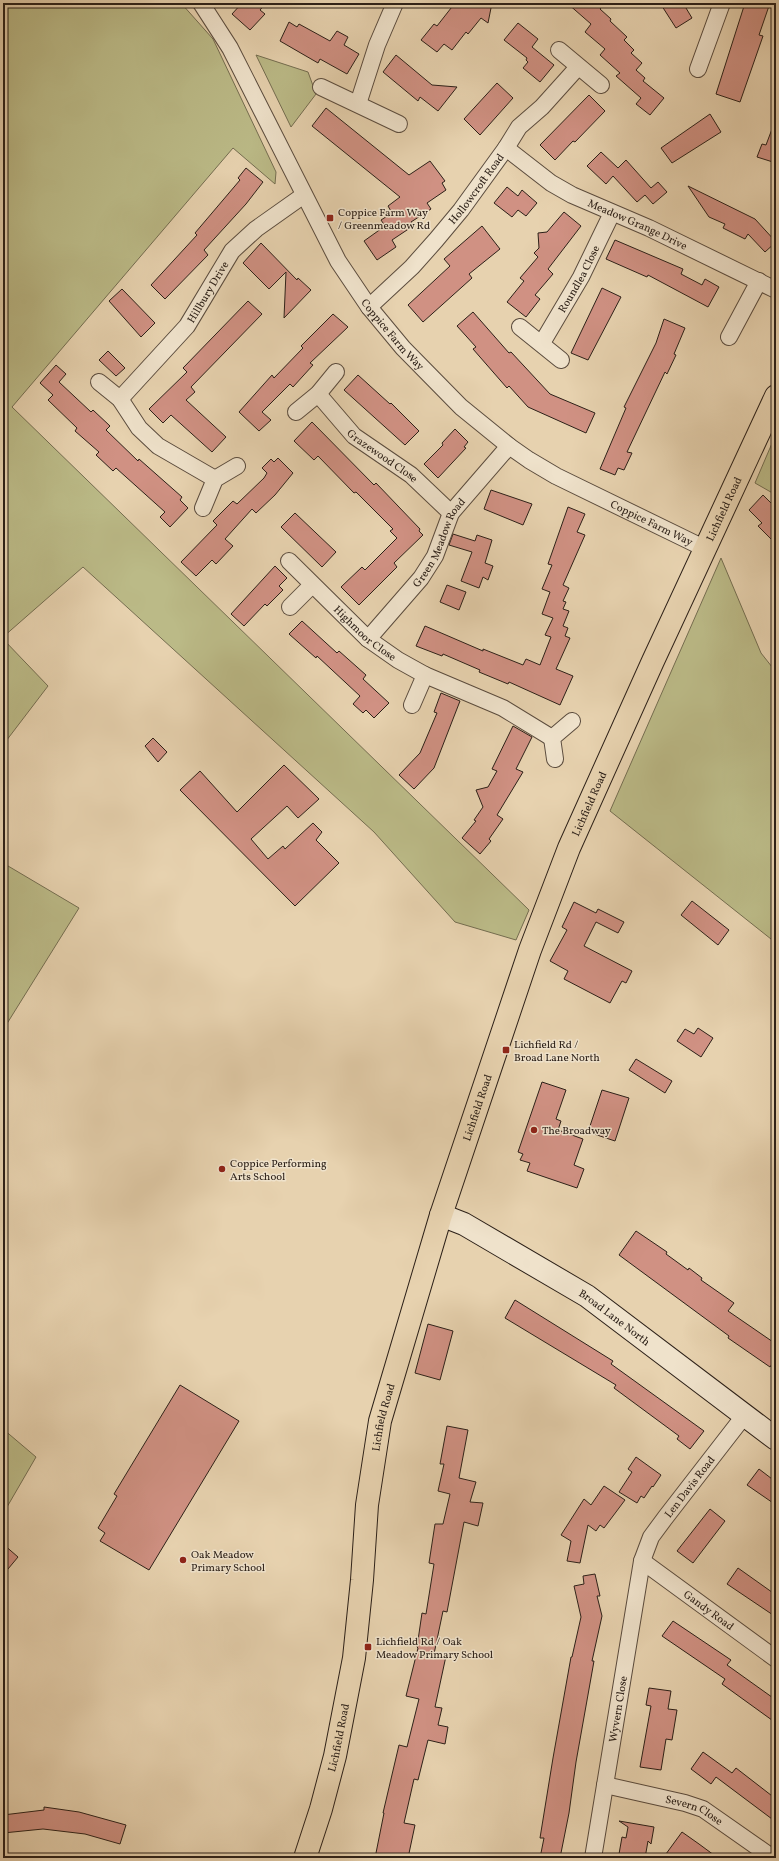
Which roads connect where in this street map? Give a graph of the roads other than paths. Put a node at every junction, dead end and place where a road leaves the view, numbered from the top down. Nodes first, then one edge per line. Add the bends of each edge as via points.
1 (201, 3) edge
2 (395, 3) edge
3 (722, 3) edge
4 (559, 50) dead end
5 (578, 67) junction
6 (698, 69) dead end
7 (600, 86) dead end
8 (321, 87) dead end
9 (358, 104) junction
10 (399, 124) dead end
11 (506, 148) junction
12 (304, 195) junction
13 (612, 213) junction
14 (759, 281) junction
15 (776, 290) edge
16 (369, 307) junction
17 (520, 327) dead end
18 (729, 337) dead end
19 (542, 343) junction
20 (561, 360) dead end
21 (336, 372) dead end
22 (99, 382) dead end
23 (318, 394) junction
24 (776, 396) edge
25 (120, 399) junction
26 (296, 412) dead end
27 (509, 446) junction
28 (237, 466) dead end
29 (215, 479) junction
30 (203, 508) dead end
31 (451, 513) junction
32 (706, 549) junction
33 (289, 561) dead end
34 (312, 585) junction
35 (290, 607) dead end
36 (368, 639) junction
37 (425, 675) junction
38 (412, 705) dead end
39 (572, 721) dead end
40 (552, 738) junction
41 (554, 759) dead end
42 (441, 1215) junction
43 (744, 1416) junction
44 (776, 1439) edge
45 (642, 1561) junction
46 (776, 1659) edge
47 (605, 1785) junction
48 (305, 1858) edge
49 (593, 1858) edge
50 (773, 1858) edge

1 - 12 street, Coppice Farm Way via 230,48
2 - 9 street via 377,45
3 - 6 street
4 - 5 street
5 - 7 street
5 - 11 street, Hollowcroft Road via 519,128
8 - 9 street
9 - 10 street
11 - 13 street, Meadow Grange Drive via 551,183
11 - 16 street, Hollowcroft Road via 436,240
12 - 16 street, Coppice Farm Way via 338,260
12 - 25 street, Hillbury Drive via 256,229 232,251 187,326
13 - 14 street, Meadow Grange Drive via 654,230
13 - 19 street, Roundlea Close via 581,277
14 - 15 street, Meadow Grange Drive
14 - 18 street
16 - 27 street, Coppice Farm Way via 434,381
17 - 19 street
19 - 20 street
21 - 23 street
22 - 25 street
23 - 26 street
23 - 31 street, Grazewood Close via 354,436 411,475
24 - 32 main road, Lichfield Road
25 - 29 street via 139,428 158,446
27 - 31 street, Green Meadow Road
27 - 32 street, Coppice Farm Way via 556,476
28 - 29 street
29 - 30 street
31 - 36 street, Green Meadow Road via 435,556 421,578
32 - 42 main road, Lichfield Road via 569,848 530,950
33 - 34 street, Highmoor Close
34 - 35 street
34 - 36 street, Highmoor Close
36 - 37 street, Highmoor Close
37 - 38 street
37 - 40 street, Highmoor Close via 503,708
39 - 40 street
40 - 41 street
42 - 43 street, Broad Lane North via 464,1224 587,1296
42 - 48 main road, Lichfield Road via 380,1421 367,1505 354,1658 335,1756
43 - 44 street, Broad Lane North
43 - 45 street, Len Davis Road via 664,1518 651,1537
45 - 46 street, Gandy Road
45 - 47 street, Wyvern Close
47 - 49 street, Wyvern Close
47 - 50 street, Severn Close via 703,1809

